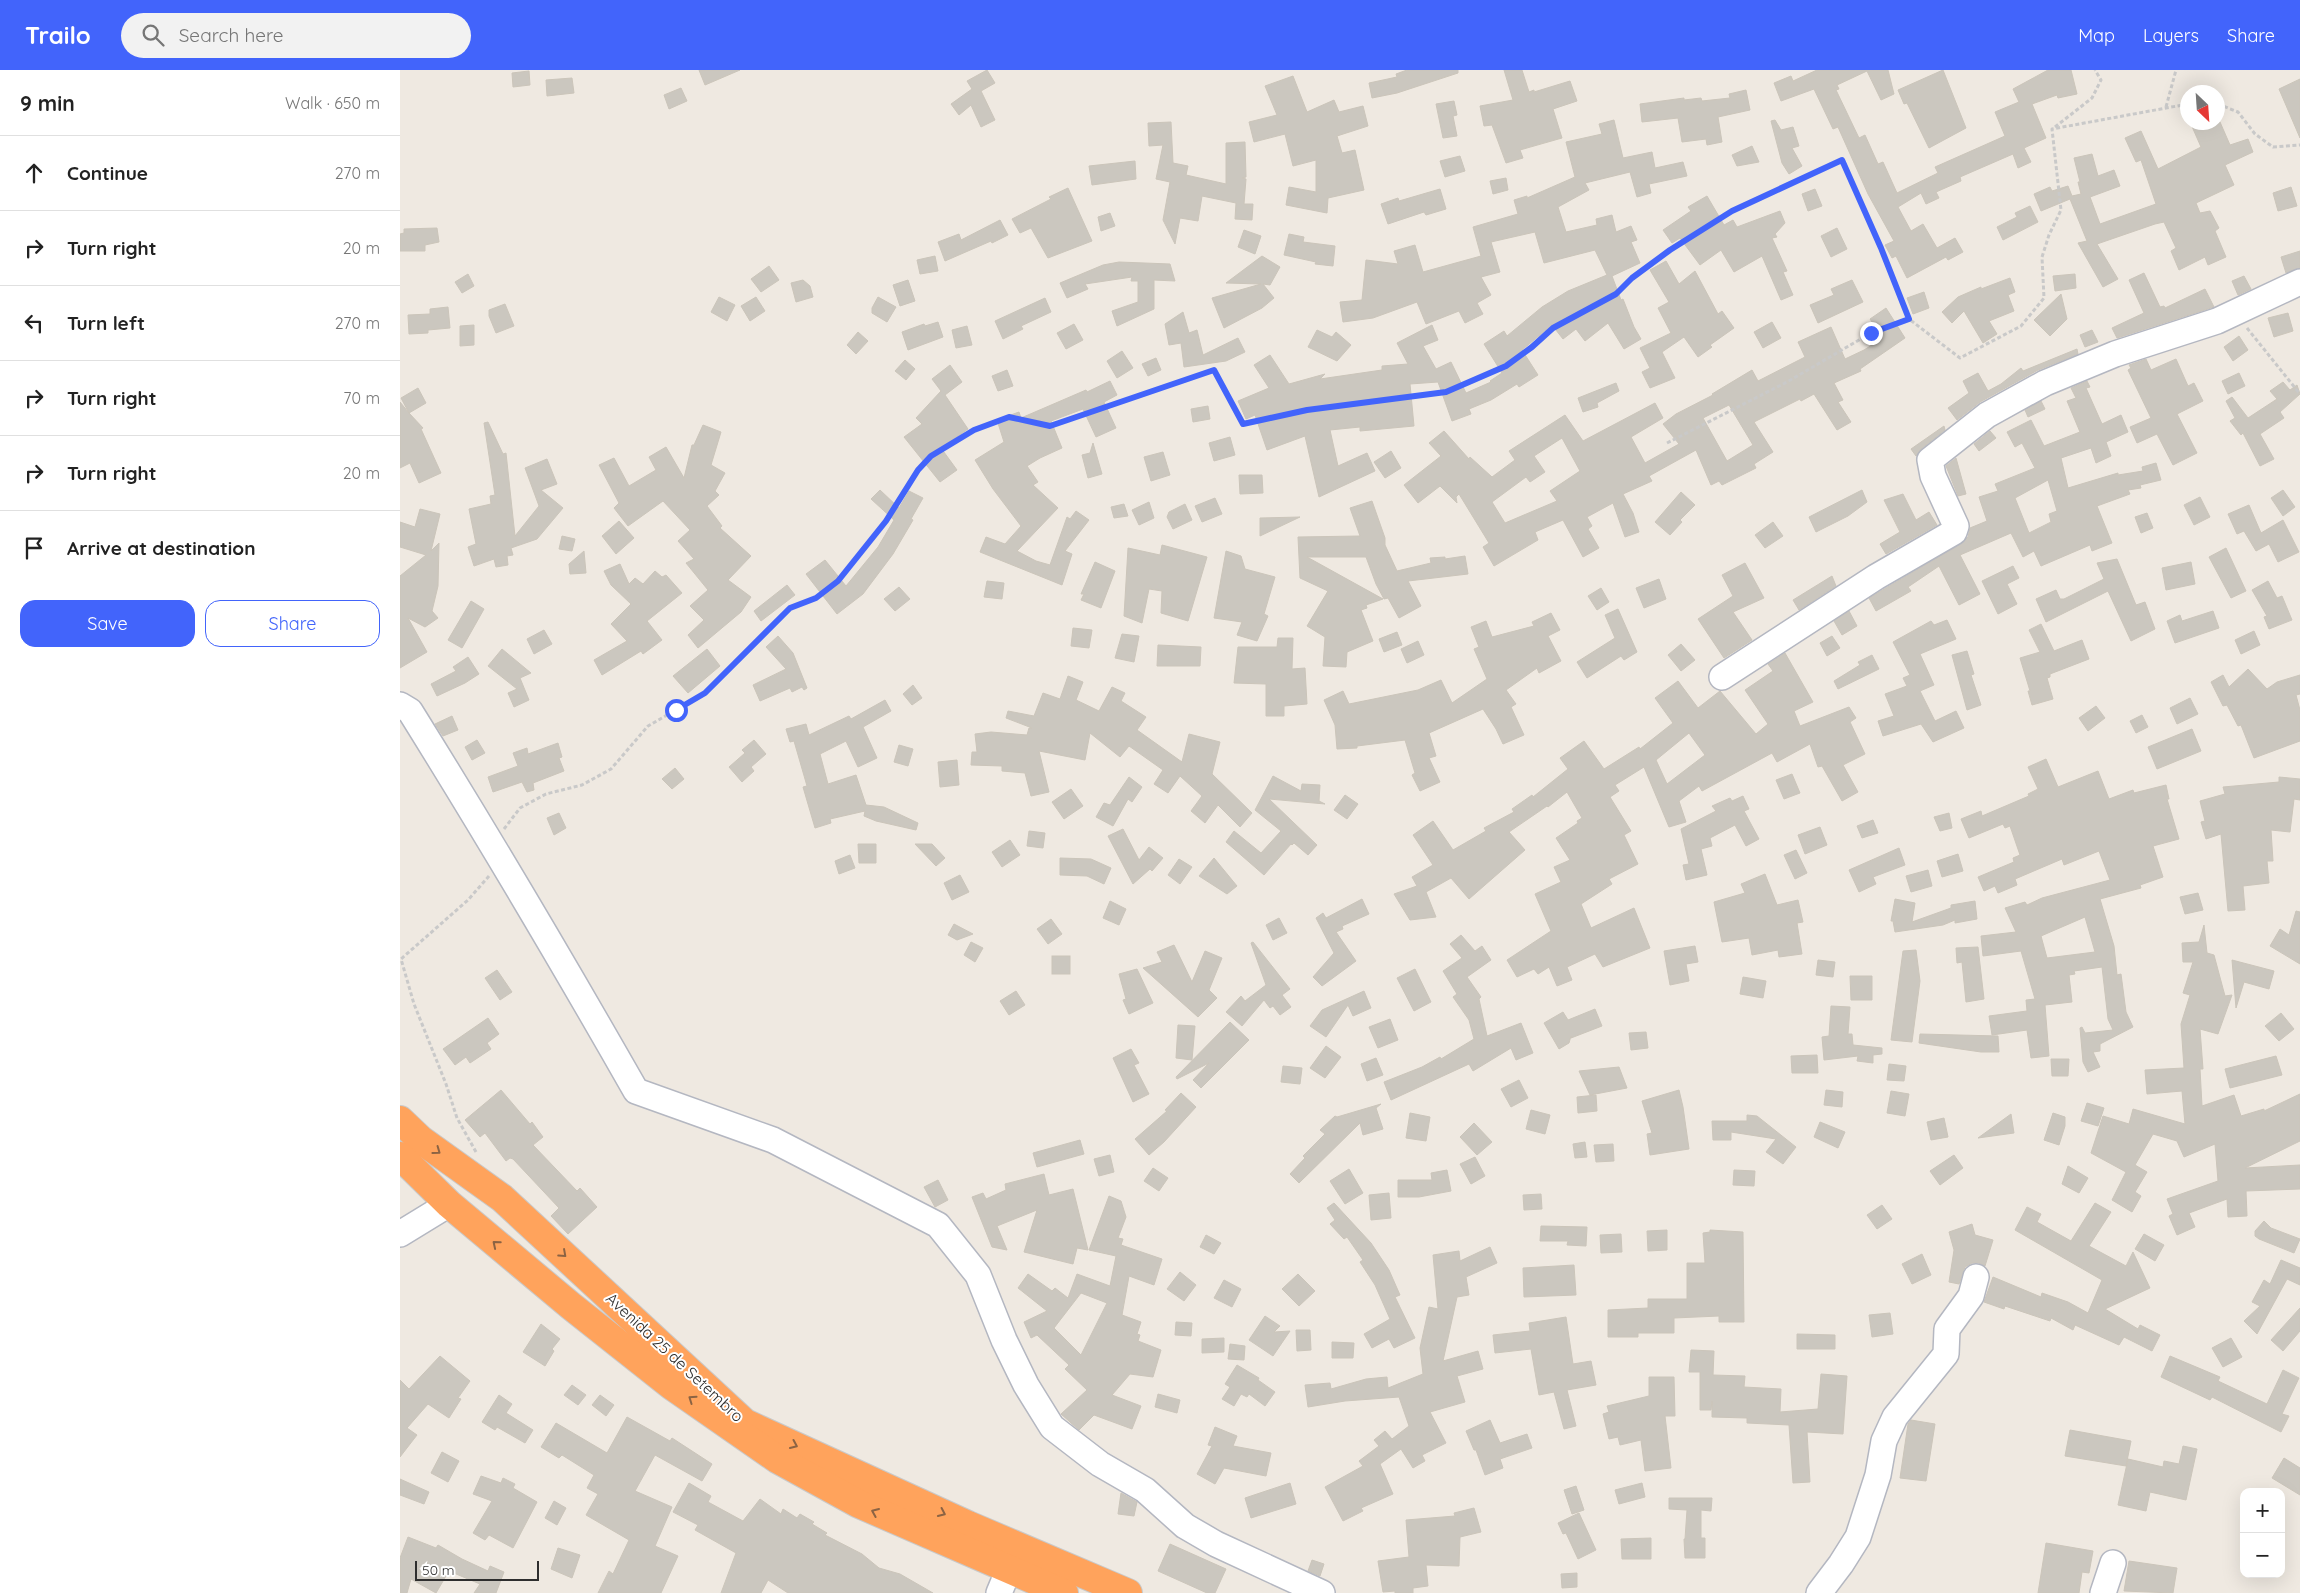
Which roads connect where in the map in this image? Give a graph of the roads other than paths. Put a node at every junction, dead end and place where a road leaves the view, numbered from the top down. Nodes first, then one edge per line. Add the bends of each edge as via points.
1 (2300, 282) edge
2 (1722, 677) dead end
3 (400, 704) edge
4 (400, 1120) edge
5 (400, 1156) edge
6 (449, 1204) junction
7 (400, 1234) edge
8 (1976, 1277) dead end
9 (2113, 1563) dead end
10 (1016, 1583) edge
11 (1064, 1593) edge
12 (1128, 1593) edge
13 (1322, 1593) edge
14 (1819, 1593) edge
15 (2103, 1593) edge

1 - 2 street via 2217,321 2115,354 2045,383 1987,415 1930,460 1956,526 1954,532 1876,577
3 - 13 street via 410,711 455,783 636,1091 773,1140 938,1224 978,1275 1004,1340 1052,1427 1100,1464 1145,1490 1185,1526 1216,1544
4 -> 12 highway, Avenida 25 de Setembro via 421,1140 502,1198 746,1423 968,1525
5 - 6 highway, Avenida 25 de Setembro
6 - 7 street
10 -> 6 highway, Avenida 25 de Setembro via 858,1504 777,1458 672,1386
8 - 14 street via 1971,1296 1947,1329 1946,1354 1895,1417 1884,1441 1878,1475 1858,1537
9 - 15 street
10 - 11 highway, Avenida 25 de Setembro

